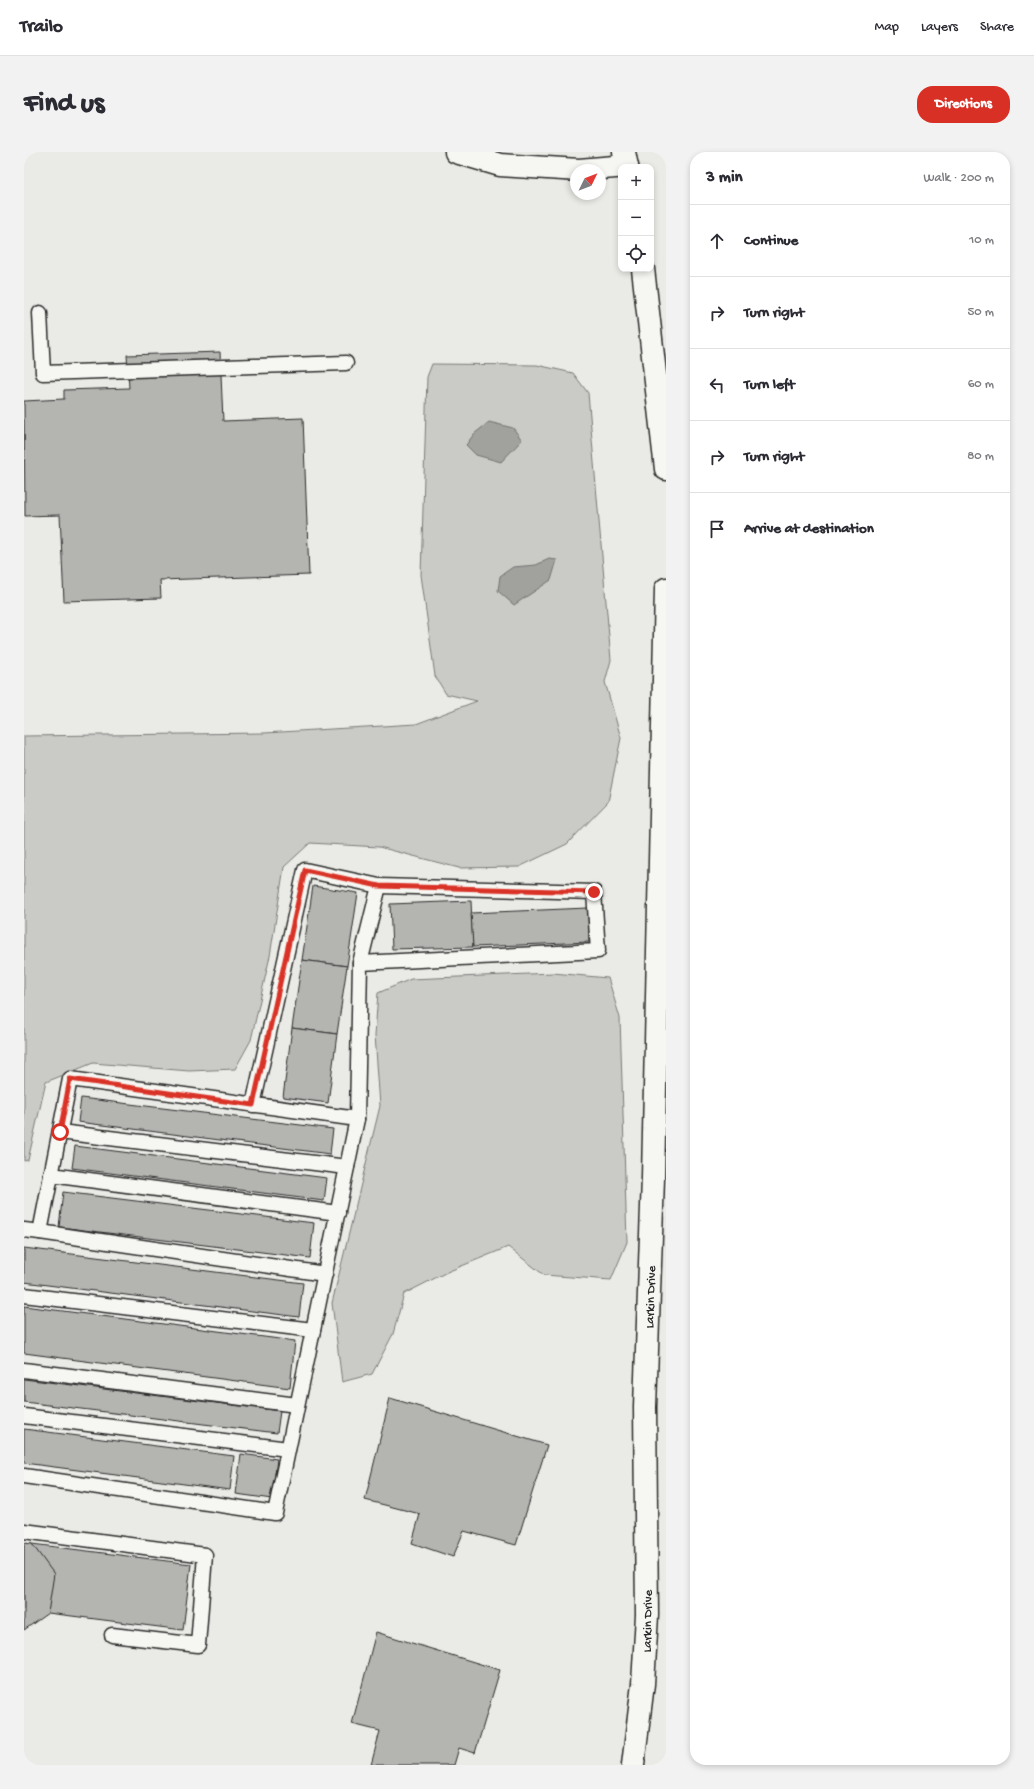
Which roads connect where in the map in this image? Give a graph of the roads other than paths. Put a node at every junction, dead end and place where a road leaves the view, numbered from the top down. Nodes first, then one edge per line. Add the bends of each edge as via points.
1 (456, 152) edge
2 (626, 162) edge
3 (643, 272) edge
4 (40, 313) dead end
5 (346, 363) dead end
6 (666, 468) edge
7 (666, 589) edge
8 (379, 886) junction
9 (360, 963) junction
10 (253, 1105) junction
11 (357, 1119) junction
12 (60, 1132) junction
13 (347, 1167) junction
14 (51, 1175) junction
15 (338, 1213) junction
16 (24, 1230) edge
17 (40, 1232) junction
18 (325, 1274) junction
19 (24, 1295) edge
20 (313, 1330) junction
21 (24, 1370) edge
22 (297, 1405) junction
23 (24, 1416) edge
24 (288, 1449) junction
25 (24, 1476) edge
26 (24, 1531) edge
27 (112, 1635) dead end
28 (633, 1765) edge

1 - 2 street via 500,164 579,170
3 - 6 street
4 - 5 lane via 43,373
7 - 28 street, Larkin Drive via 645,1407 647,1615 643,1684
8 - 9 lane
8 - 9 lane via 594,892 598,951
8 - 10 lane via 305,870
9 - 11 lane
10 - 11 lane
10 - 12 lane via 70,1079
11 - 13 lane
12 - 13 lane
12 - 14 lane
13 - 15 lane
14 - 15 lane
14 - 17 lane
15 - 18 lane
16 - 17 lane
17 - 18 lane
18 - 20 lane
19 - 20 lane
20 - 22 lane
21 - 22 lane
22 - 24 lane
23 - 24 lane
24 - 25 lane via 275,1513
26 - 27 lane via 204,1555 198,1645

